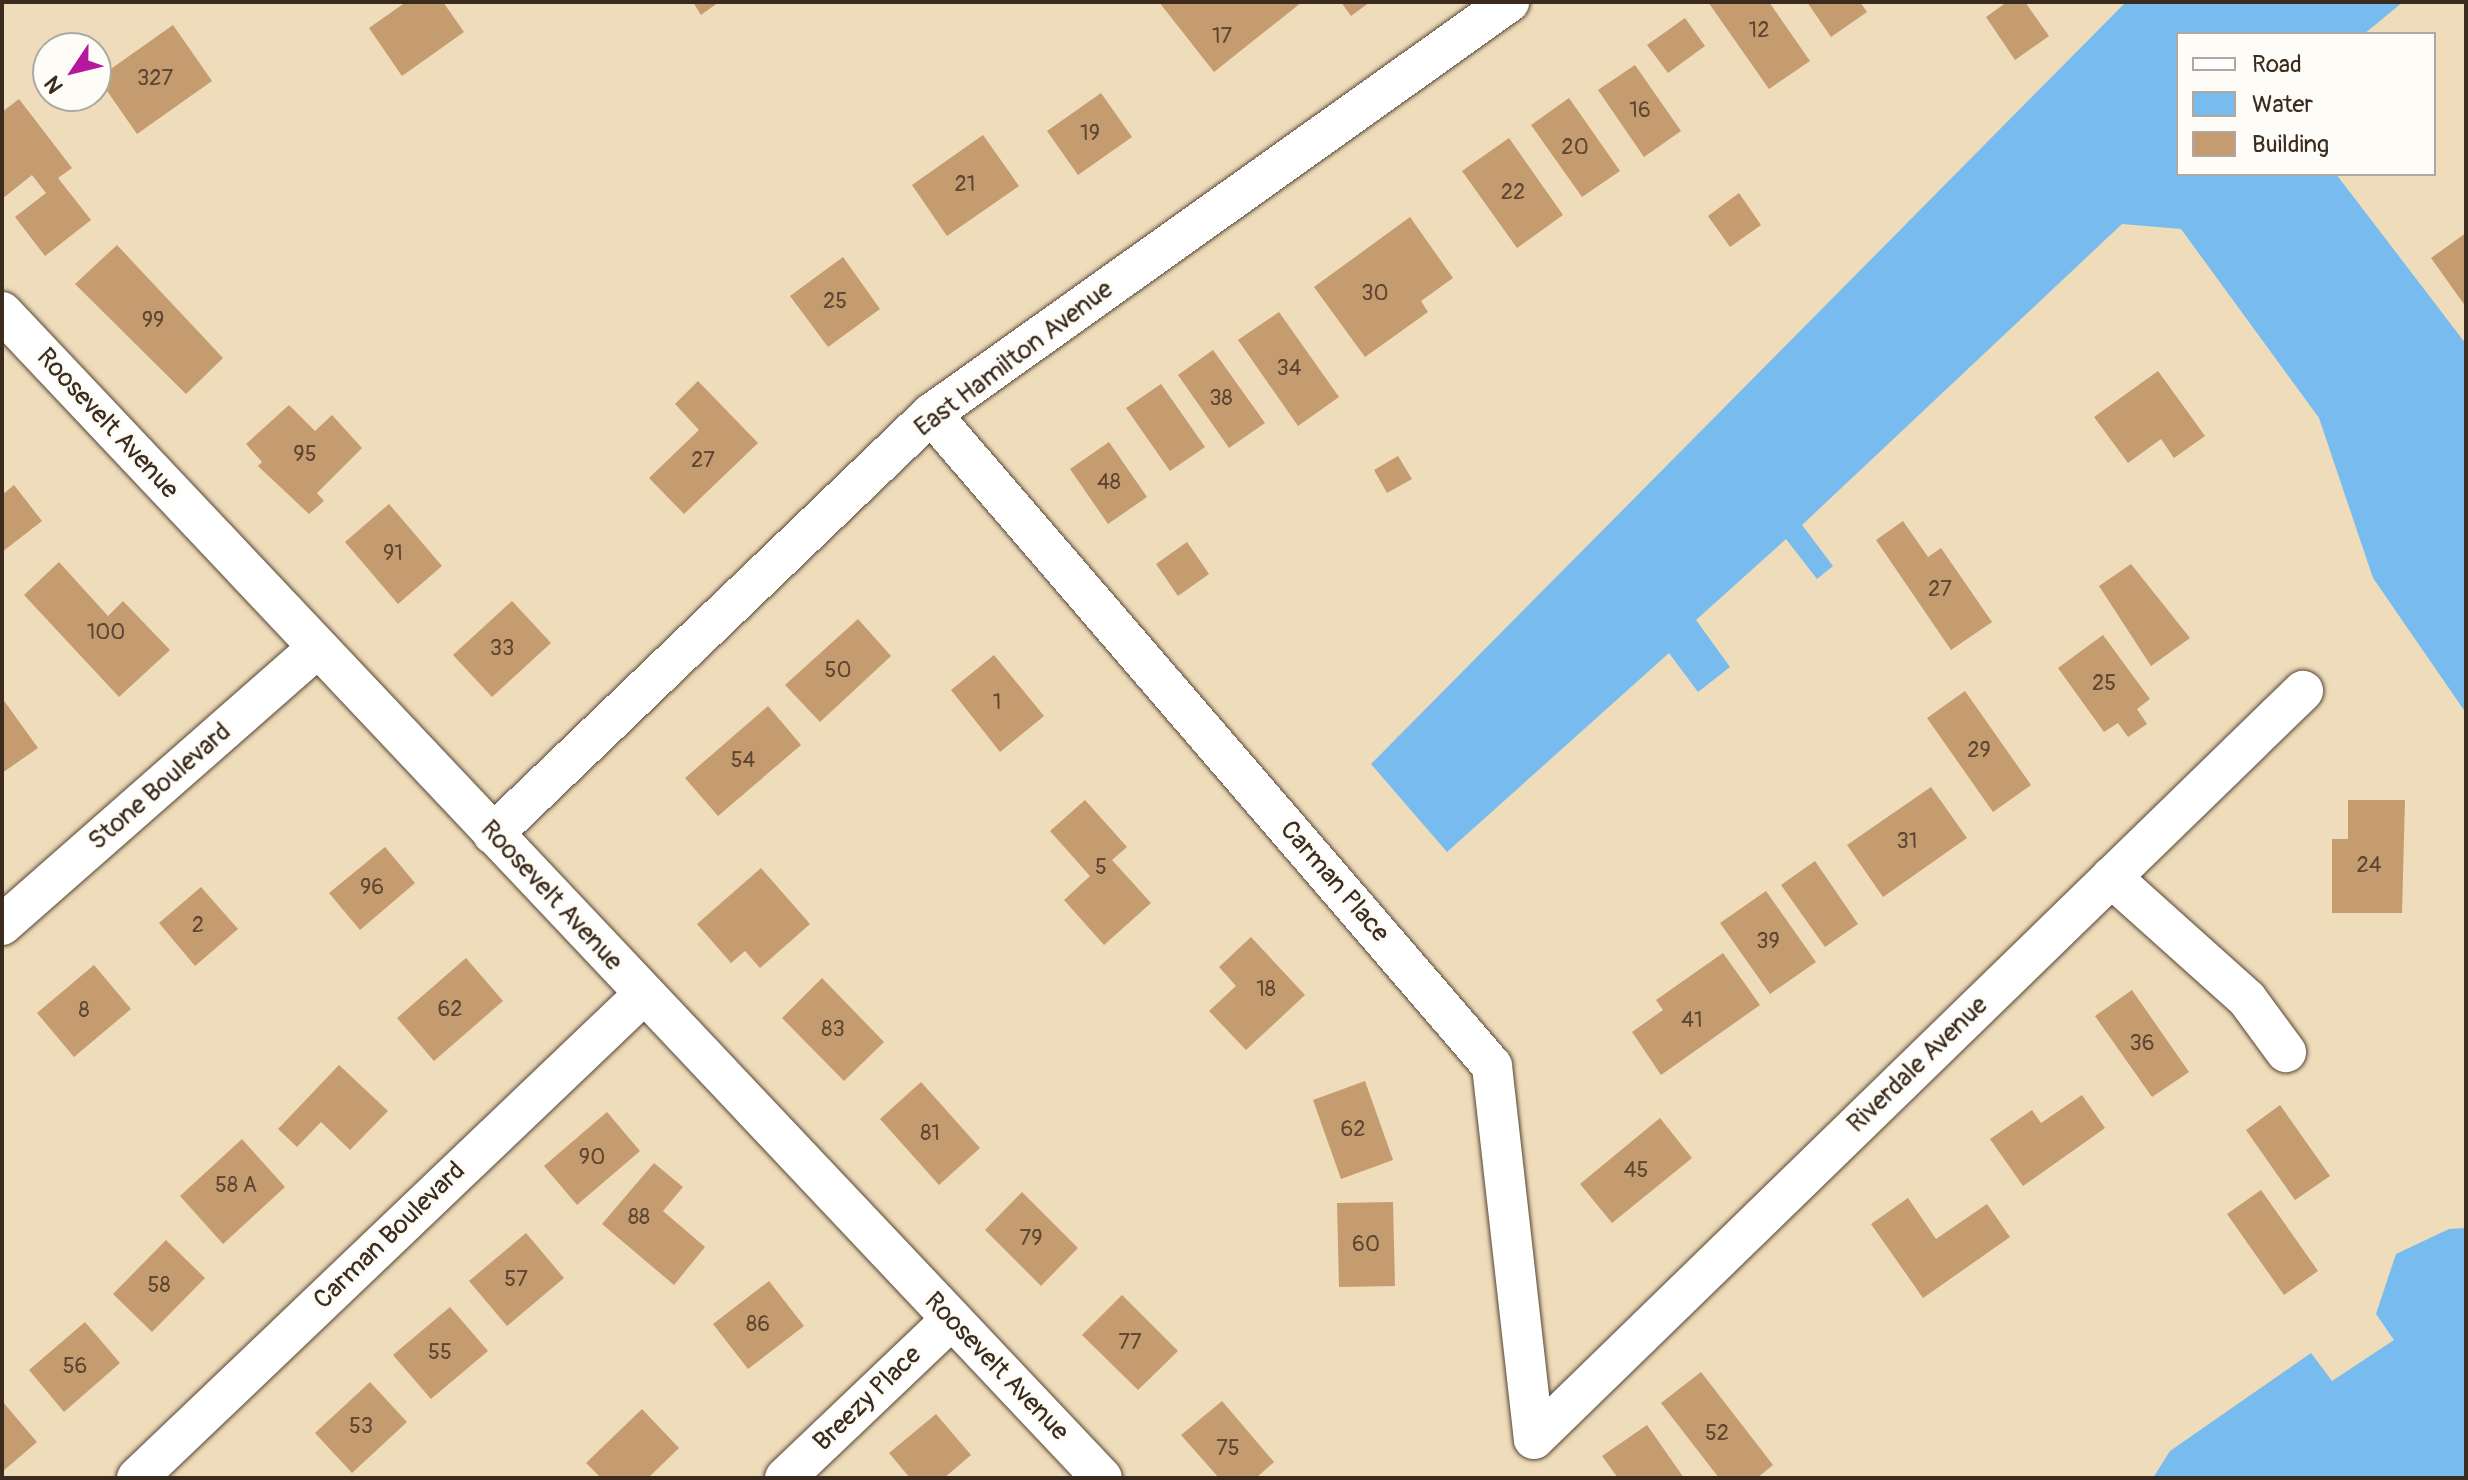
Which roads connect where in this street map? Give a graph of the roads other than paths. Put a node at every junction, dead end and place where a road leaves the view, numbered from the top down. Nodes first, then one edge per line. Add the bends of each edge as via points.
1 (1509, 2) edge
2 (2, 312) edge
3 (931, 414) junction
4 (317, 648) junction
5 (2303, 691) dead end
6 (493, 834) junction
7 (2111, 877) junction
8 (2, 925) edge
9 (643, 995) junction
10 (2286, 1052) dead end
11 (951, 1320) junction
12 (1534, 1439) joint
13 (137, 1478) edge
14 (785, 1478) edge
15 (1102, 1478) edge

1 - 3 street, East Hamilton Avenue
2 - 4 street, Roosevelt Avenue
3 - 6 street, East Hamilton Avenue
3 - 12 street, Carman Place via 1492,1066
4 - 6 street, Roosevelt Avenue
4 - 8 street, Stone Boulevard
5 - 7 street, Riverdale Avenue
6 - 9 street, Roosevelt Avenue
7 - 10 street via 2247,999
7 - 12 street, Riverdale Avenue
9 - 11 street, Roosevelt Avenue
9 - 13 street, Carman Boulevard
11 - 14 street, Breezy Place
11 - 15 street, Roosevelt Avenue

